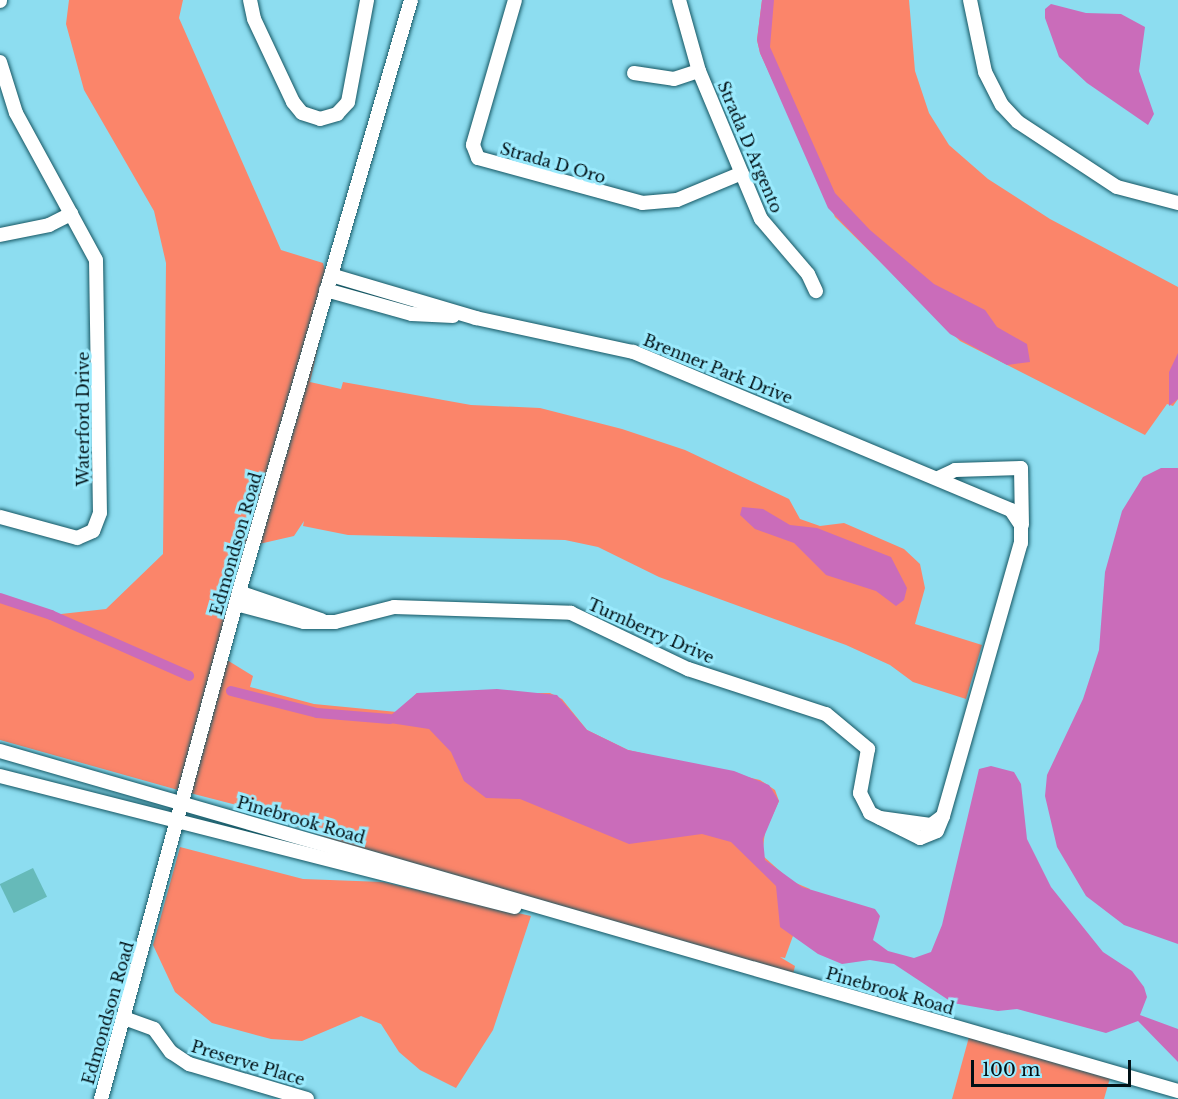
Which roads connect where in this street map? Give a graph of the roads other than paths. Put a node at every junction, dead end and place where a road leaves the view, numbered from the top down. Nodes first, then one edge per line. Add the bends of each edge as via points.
1 (250, 0) edge
2 (367, 0) edge
3 (411, 0) edge
4 (515, 0) edge
5 (679, 0) edge
6 (970, 0) edge
7 (0, 67) edge
8 (699, 71) junction
9 (634, 73) dead end
10 (742, 173) junction
11 (1178, 203) edge
12 (71, 214) junction
13 (0, 235) edge
14 (330, 275) junction
15 (326, 290) junction
16 (816, 291) dead end
17 (476, 318) junction
18 (938, 478) junction
19 (0, 517) edge
20 (1022, 530) junction
21 (237, 598) junction
22 (0, 751) edge
23 (0, 776) edge
24 (181, 802) junction
25 (176, 824) junction
26 (593, 922) junction
27 (124, 1018) junction
28 (1178, 1091) edge
29 (101, 1099) edge
30 (307, 1099) edge

1 - 2 street via 254,19 293,102 302,113 320,119 337,114 348,102
3 - 14 street, Edmondson Road
4 - 10 street, Strada D Oro via 472,154 642,203 677,200
5 - 8 street, Strada D Argento
6 - 11 street via 985,72 1002,105 1018,122 1117,188
7 - 12 street, Waterford Drive via 16,113
8 - 9 street, Strada D Argento via 674,79
8 - 10 street, Strada D Argento
10 - 16 street, Strada D Argento via 766,227 808,274
12 - 13 street via 50,225
12 - 19 street, Waterford Drive via 99,270 100,517 93,531 77,538
14 - 15 street, Edmondson Road
14 - 17 street, Brenner Park Drive
15 - 17 street, Brenner Park Drive via 412,314
15 - 21 street, Edmondson Road
17 - 18 street, Brenner Park Drive via 633,352
18 - 20 street, Brenner Park Drive via 1006,506
18 - 20 street via 955,470 1021,468
20 - 21 street, Turnberry Drive via 943,816 937,831 924,838 878,818 861,798 868,749 835,719 810,706 688,669 581,616 551,610 394,607 326,622
21 - 24 street, Edmondson Road
22 - 24 street, Pinebrook Road
23 - 25 street, Pinebrook Road
24 - 25 street, Edmondson Road
24 - 26 street, Pinebrook Road
25 - 26 street, Pinebrook Road via 493,903
25 - 27 street, Edmondson Road
26 - 28 street, Pinebrook Road
27 - 29 street, Edmondson Road
27 - 30 street, Preserve Place via 154,1029 171,1052 189,1064

